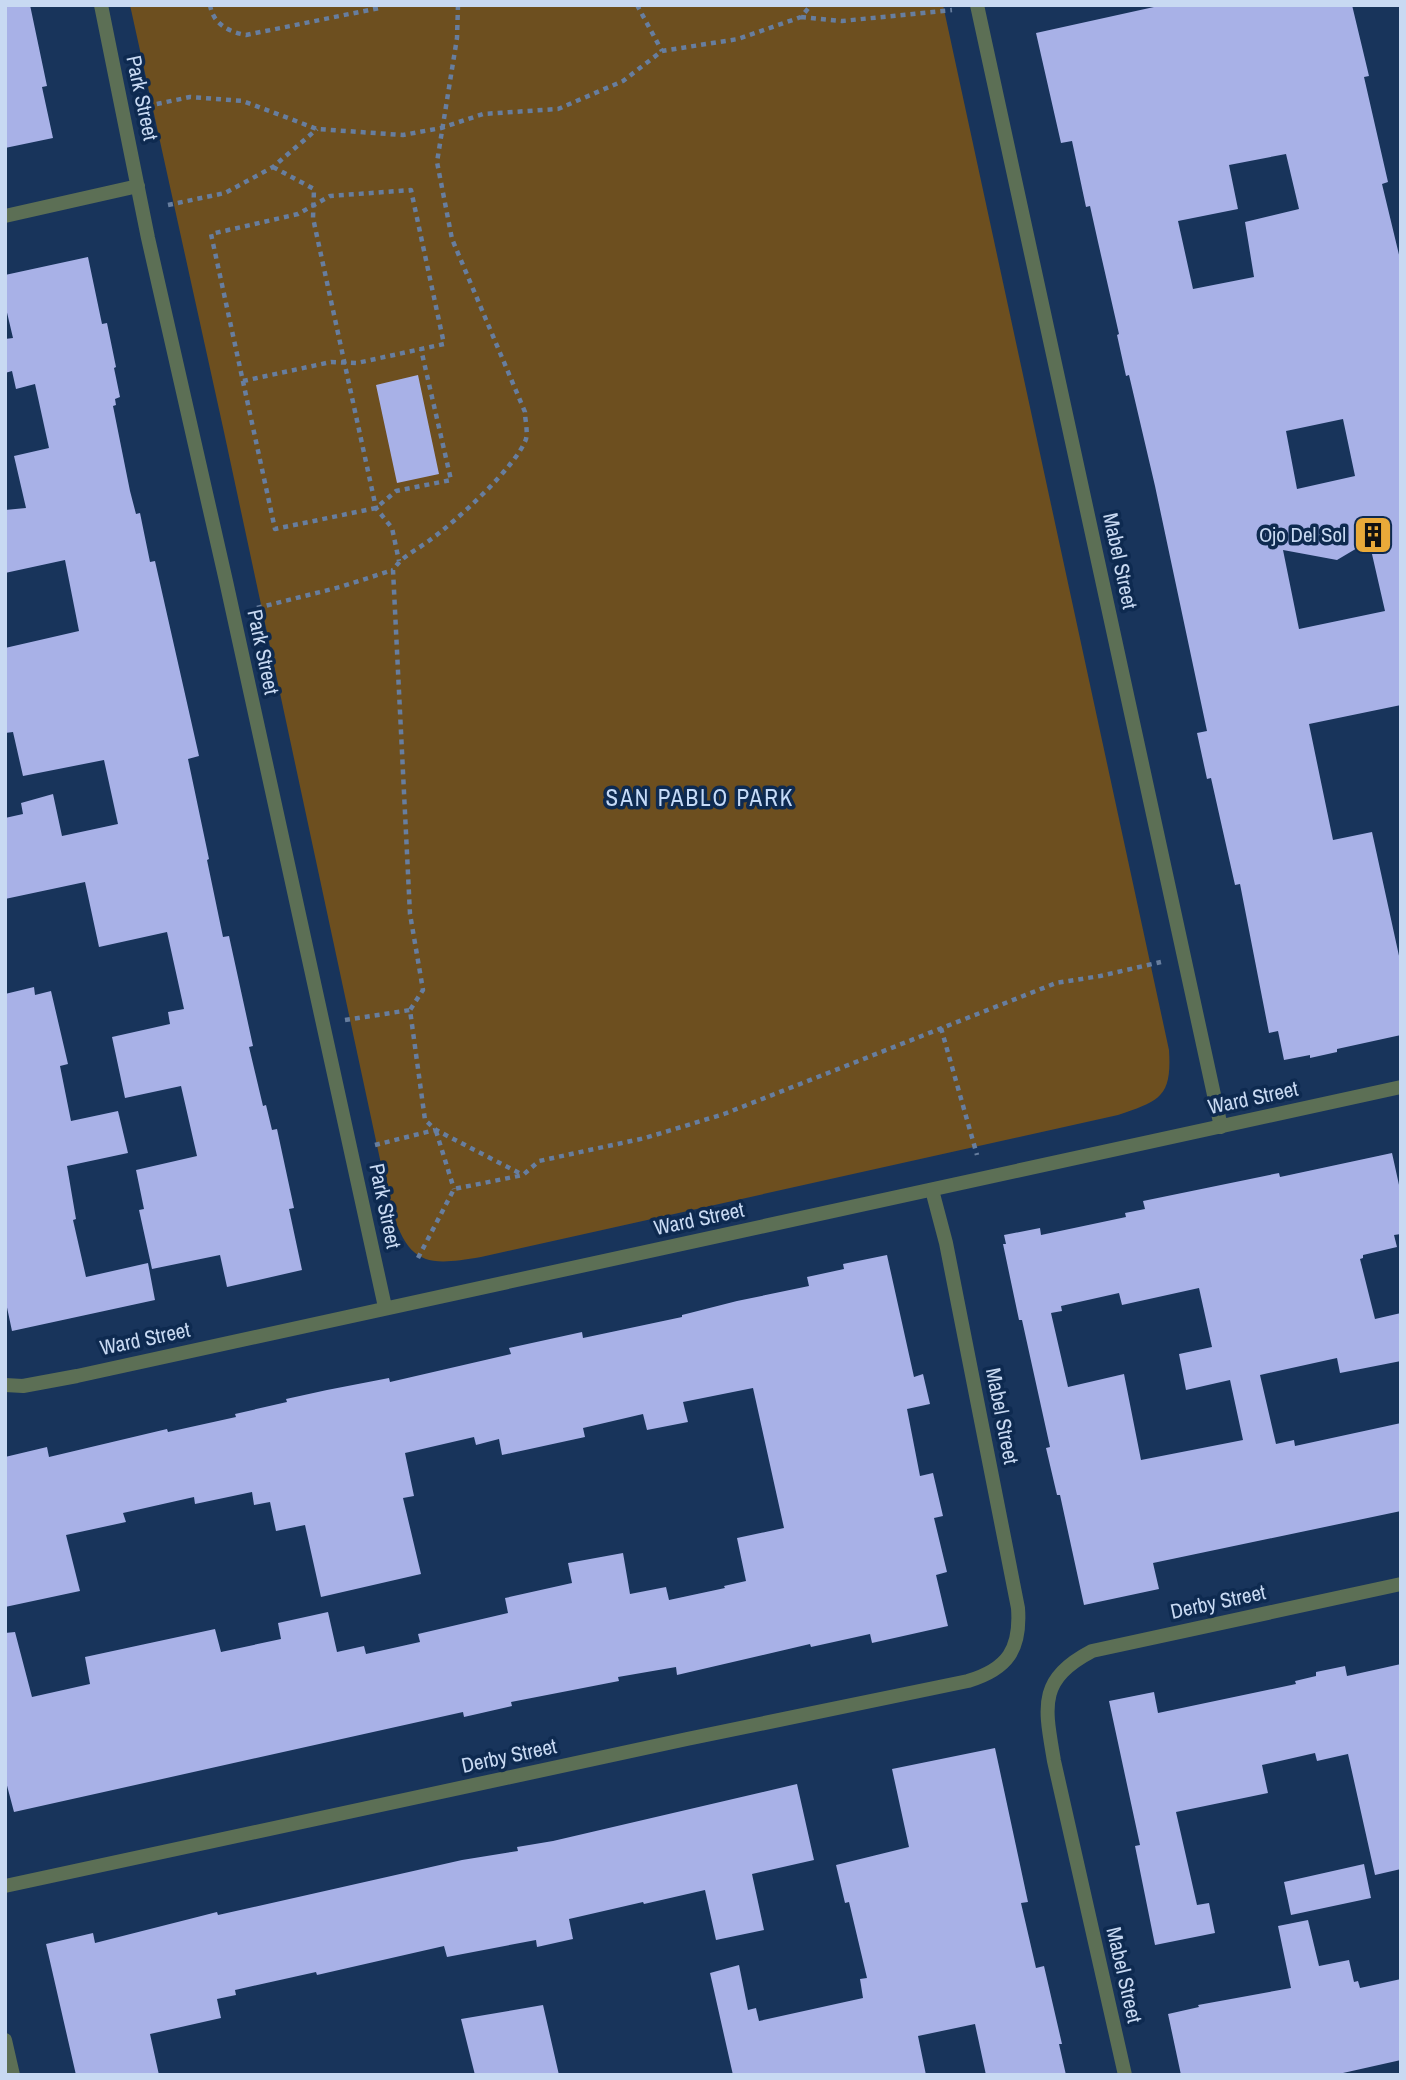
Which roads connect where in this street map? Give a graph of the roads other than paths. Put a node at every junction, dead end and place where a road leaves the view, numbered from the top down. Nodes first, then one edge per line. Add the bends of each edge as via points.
1 (101, 5) edge
2 (977, 6) edge
3 (138, 186) junction
4 (5, 216) edge
5 (1401, 1087) edge
6 (1221, 1127) junction
7 (932, 1190) junction
8 (385, 1307) junction
9 (5, 1385) edge
10 (1401, 1584) edge
11 (1013, 1651) joint
12 (1055, 1680) joint
13 (5, 1886) edge
14 (5, 2040) edge
15 (13, 2075) edge
16 (1125, 2075) edge

1 - 3 street, Park Street
2 - 6 street, Mabel Street
3 - 4 street
3 - 8 street, Park Street
5 - 6 street, Ward Street
6 - 7 street, Ward Street
7 - 8 street, Ward Street
7 - 11 street, Mabel Street via 1018,1608 1020,1630
8 - 9 street, Ward Street via 77,1376
10 - 12 street, Derby Street via 1091,1651 1069,1662
11 - 13 street, Derby Street via 1001,1665 968,1681
12 - 16 street, Mabel Street via 1046,1708 1054,1760
14 - 15 street

